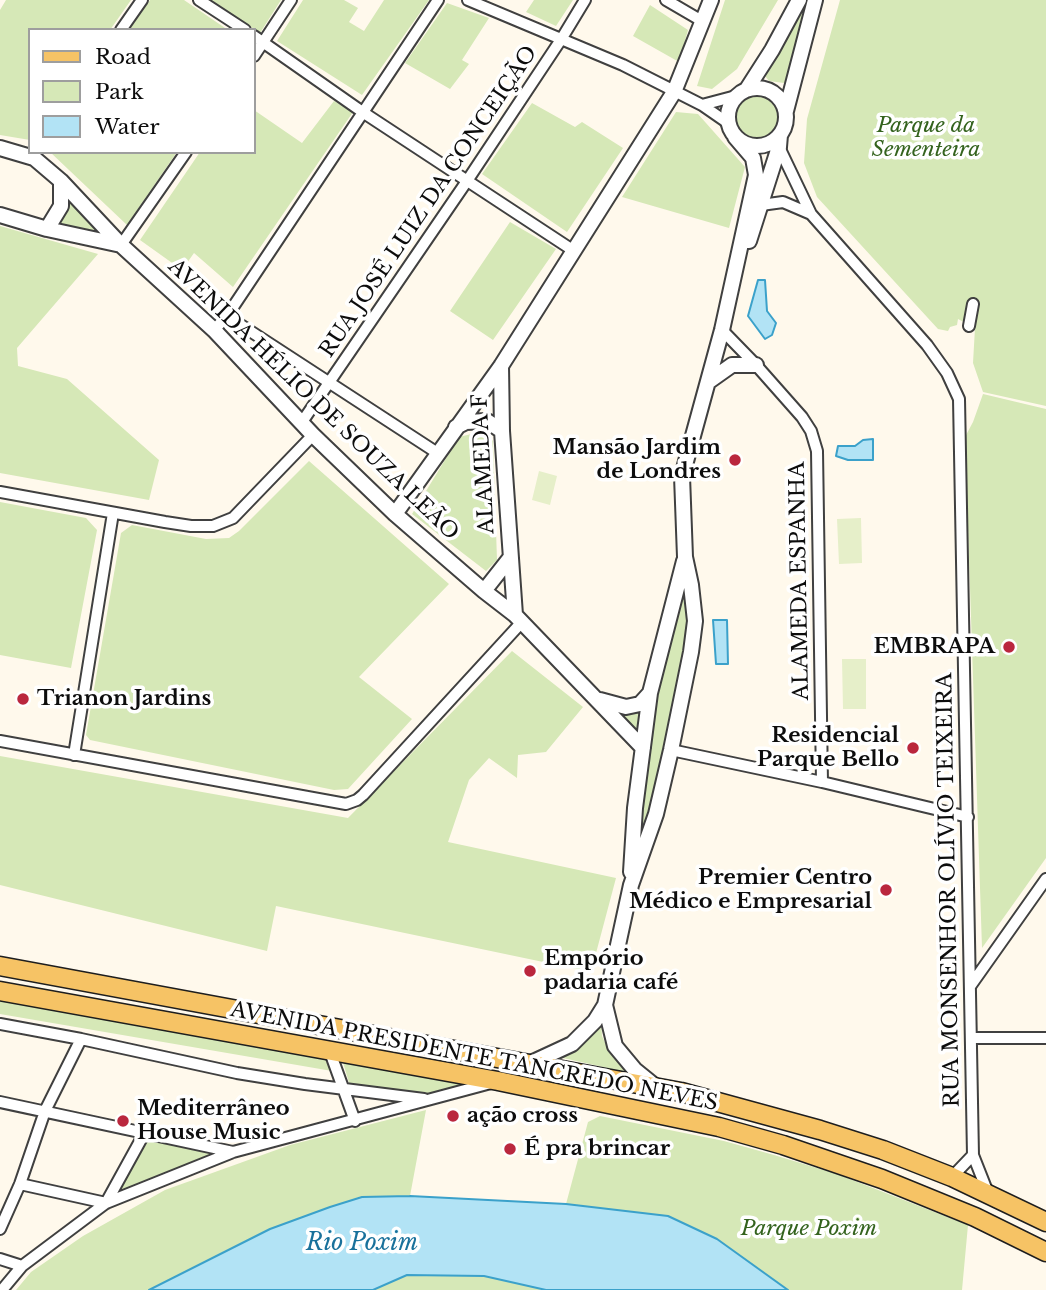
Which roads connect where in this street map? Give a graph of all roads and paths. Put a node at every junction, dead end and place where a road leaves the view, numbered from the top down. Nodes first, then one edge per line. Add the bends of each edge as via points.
1 (142, 0) edge
2 (199, 0) edge
3 (291, 0) edge
4 (438, 0) edge
5 (468, 0) edge
6 (584, 0) edge
7 (666, 0) edge
8 (711, 0) edge
9 (799, 0) edge
10 (815, 0) edge
11 (702, 21) junction
12 (122, 28) edge
13 (242, 28) edge
14 (562, 38) junction
15 (259, 39) edge
16 (674, 92) junction
17 (741, 93) junction
18 (702, 105) junction
19 (786, 111) junction
20 (364, 113) junction
21 (728, 123) junction
22 (736, 137) junction
23 (779, 141) junction
24 (0, 148) edge
25 (28, 154) edge
26 (185, 154) edge
27 (35, 155) edge
28 (61, 181) junction
29 (467, 181) junction
30 (761, 205) junction
31 (811, 214) junction
32 (0, 215) edge
33 (47, 229) junction
34 (121, 245) junction
35 (574, 251) junction
36 (729, 298) junction
37 (973, 304) dead end
38 (227, 316) junction
39 (969, 326) dead end
40 (214, 330) junction
41 (722, 330) junction
42 (756, 365) junction
43 (501, 366) junction
44 (708, 382) junction
45 (330, 384) junction
46 (302, 422) junction
47 (456, 427) junction
48 (502, 431) junction
49 (313, 435) junction
50 (439, 454) junction
51 (0, 492) edge
52 (113, 513) junction
53 (396, 514) junction
54 (685, 556) junction
55 (510, 558) junction
56 (484, 591) junction
57 (518, 619) junction
58 (665, 640) junction
59 (691, 652) junction
60 (650, 693) junction
61 (598, 700) junction
62 (0, 741) edge
63 (643, 748) junction
64 (671, 750) junction
65 (74, 755) junction
66 (822, 782) junction
67 (635, 808) junction
68 (656, 814) junction
69 (968, 817) junction
70 (1046, 880) edge
71 (631, 885) junction
72 (0, 966) edge
73 (971, 985) junction
74 (0, 991) edge
75 (605, 1005) junction
76 (0, 1024) edge
77 (971, 1038) junction
78 (1046, 1038) edge
79 (81, 1039) junction
80 (330, 1052) junction
81 (531, 1063) junction
82 (498, 1081) junction
83 (658, 1088) junction
84 (345, 1089) junction
85 (429, 1100) junction
86 (0, 1102) edge
87 (45, 1111) junction
88 (355, 1121) junction
89 (811, 1127) junction
90 (144, 1133) junction
91 (783, 1145) junction
92 (233, 1152) junction
93 (973, 1155) junction
94 (953, 1177) junction
95 (20, 1184) junction
96 (988, 1193) junction
97 (106, 1203) junction
98 (1046, 1222) edge
99 (0, 1228) edge
100 (1046, 1252) edge
101 (0, 1259) edge
102 (22, 1266) junction
103 (2, 1290) edge

1 - 12 street
2 - 13 street
3 - 15 street
4 - 20 street
5 - 14 street
6 - 14 street, RUA JOSÉ LUIZ DA CONCEIÇÃO
7 - 11 street
8 - 11 street
9 - 17 street via 772,50
10 - 19 street
11 - 16 street
14 - 16 street
14 - 29 street, RUA JOSÉ LUIZ DA CONCEIÇÃO
15 - 20 street
16 - 18 street
16 - 35 street
17 - 18 street
17 - 19 street via 756,87 766,89 776,94
17 - 21 street via 727,113
18 - 21 street
19 - 23 street
20 - 29 street
20 - 38 street
21 - 22 street
22 - 23 street via 753,146
22 - 36 street via 753,158 756,175
23 - 30 street
23 - 31 street, RUA MONSENHOR OLÍVIO TEIXEIRA
24 - 25 street, AVENIDA HÉLIO DE SOUZA LEÃO
26 - 34 street
27 - 28 street, AVENIDA HÉLIO DE SOUZA LEÃO
28 - 33 street via 61,206
28 - 34 street, AVENIDA HÉLIO DE SOUZA LEÃO
29 - 35 street
29 - 45 street, RUA JOSÉ LUIZ DA CONCEIÇÃO
30 - 31 street, RUA MONSENHOR OLÍVIO TEIXEIRA via 783,202
30 - 36 street
31 - 69 street, RUA MONSENHOR OLÍVIO TEIXEIRA via 927,345 959,398
32 - 33 street
33 - 34 street
34 - 40 street, AVENIDA HÉLIO DE SOUZA LEÃO
35 - 43 street
36 - 41 street
37 - 39 street
38 - 40 street
38 - 45 street
40 - 46 street, AVENIDA HÉLIO DE SOUZA LEÃO
41 - 42 street, ALAMEDA ESPANHA
41 - 44 street
42 - 44 street via 732,365
42 - 66 street, ALAMEDA ESPANHA via 802,417 817,451
43 - 47 street
43 - 48 street, ALAMEDA F
44 - 54 street via 682,476
45 - 46 street, RUA JOSÉ LUIZ DA CONCEIÇÃO
45 - 50 street
46 - 49 street, AVENIDA HÉLIO DE SOUZA LEÃO
47 - 48 street via 487,421
47 - 50 street
48 - 55 street, ALAMEDA F
49 - 52 street via 233,517 214,526
49 - 53 street, AVENIDA HÉLIO DE SOUZA LEÃO
50 - 53 street
51 - 52 street
52 - 65 street
53 - 56 street, AVENIDA HÉLIO DE SOUZA LEÃO
54 - 58 street
54 - 59 street via 695,621
55 - 56 street, ALAMEDA F
55 - 57 street, ALAMEDA F
56 - 57 street, AVENIDA HÉLIO DE SOUZA LEÃO
57 - 61 street, AVENIDA HÉLIO DE SOUZA LEÃO
57 - 65 street via 351,803
58 - 59 street
58 - 60 street
59 - 64 street
60 - 61 street via 640,704 626,707
60 - 63 street
61 - 63 street, AVENIDA HÉLIO DE SOUZA LEÃO
62 - 65 street
63 - 67 street
64 - 66 street
64 - 68 street
66 - 69 street
67 - 68 street
67 - 71 street
68 - 71 street
69 - 73 street, RUA MONSENHOR OLÍVIO TEIXEIRA
70 - 73 street
71 - 75 street
72 - 81 main road, AVENIDA PRESIDENTE TANCREDO NEVES
73 - 77 street, RUA MONSENHOR OLÍVIO TEIXEIRA
74 - 80 main road, AVENIDA PRESIDENTE TANCREDO NEVES
75 - 81 street via 572,1044
75 - 83 street via 614,1046
76 - 79 street
77 - 78 street
77 - 93 street, RUA MONSENHOR OLÍVIO TEIXEIRA
79 - 84 street via 237,1073
79 - 87 street
80 - 82 main road, AVENIDA PRESIDENTE TANCREDO NEVES
80 - 84 street
81 - 83 main road, AVENIDA PRESIDENTE TANCREDO NEVES
82 - 85 street
82 - 91 main road, AVENIDA PRESIDENTE TANCREDO NEVES via 706,1124
83 - 89 main road, AVENIDA PRESIDENTE TANCREDO NEVES
84 - 85 street
84 - 88 street
85 - 88 street
86 - 87 street
87 - 90 street
87 - 95 street
88 - 92 street
89 - 91 main road via 786,1124
89 - 94 main road, AVENIDA PRESIDENTE TANCREDO NEVES
90 - 92 street
90 - 97 street
91 - 100 main road, AVENIDA PRESIDENTE TANCREDO NEVES via 883,1179
92 - 97 street
93 - 94 street
93 - 96 street, RUA MONSENHOR OLÍVIO TEIXEIRA
94 - 96 main road, AVENIDA PRESIDENTE TANCREDO NEVES
95 - 97 street
95 - 99 street
96 - 98 main road, AVENIDA PRESIDENTE TANCREDO NEVES
97 - 102 street
101 - 102 street
102 - 103 street

